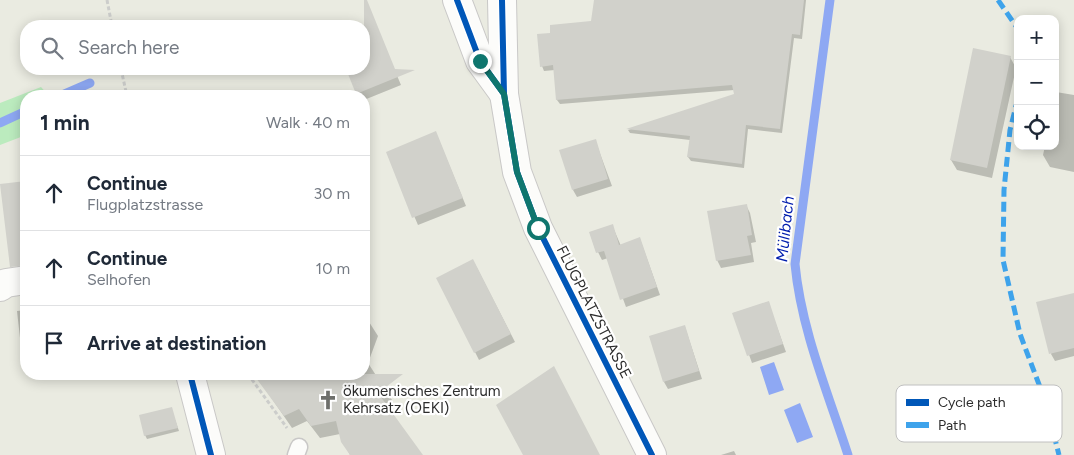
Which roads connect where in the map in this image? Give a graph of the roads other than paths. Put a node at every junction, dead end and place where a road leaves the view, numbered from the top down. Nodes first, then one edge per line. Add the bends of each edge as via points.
1 (456, 0) edge
2 (502, 0) edge
3 (504, 94) junction
4 (20, 281) edge
5 (0, 287) edge
6 (192, 380) edge
7 (211, 455) edge
8 (652, 455) edge

1 - 3 street via 480,61
2 - 3 street, FLUGPLATZSTRASSE
3 - 8 street, FLUGPLATZSTRASSE via 517,172 538,228
4 - 5 street
6 - 7 street

